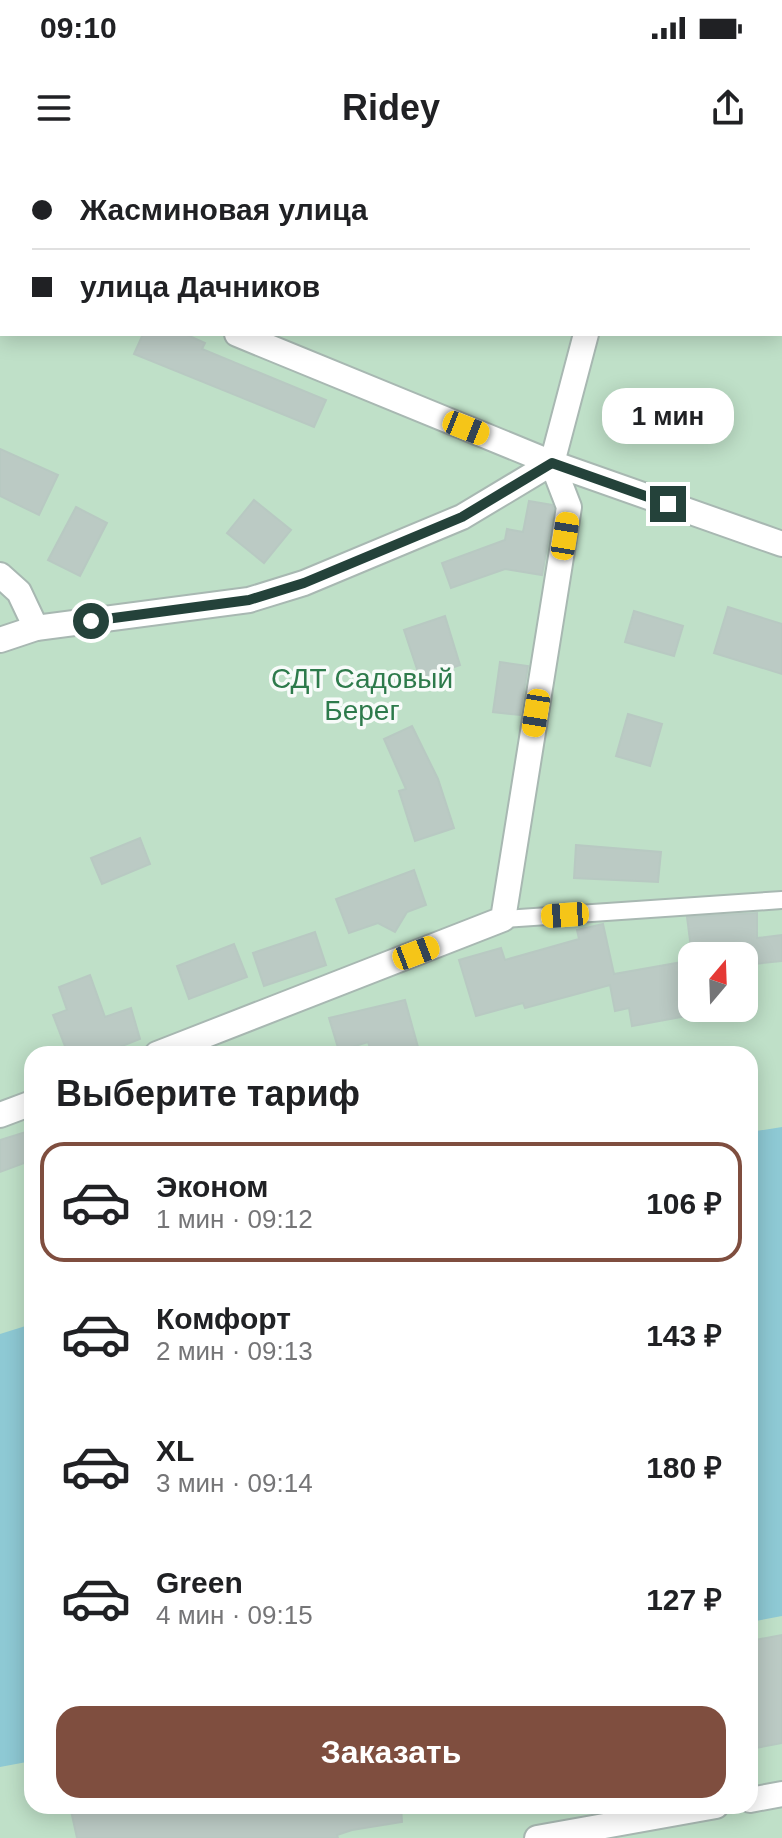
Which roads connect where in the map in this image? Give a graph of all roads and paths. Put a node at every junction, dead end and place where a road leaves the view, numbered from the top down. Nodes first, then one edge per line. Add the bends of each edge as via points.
1 (242, 336) edge
2 (585, 336) edge
3 (552, 463) junction
4 (782, 544) edge
5 (0, 575) edge
6 (36, 628) junction
7 (0, 640) edge
8 (782, 900) edge
9 (503, 919) junction
10 (178, 1046) edge
11 (24, 1106) edge
12 (0, 1115) edge
13 (782, 1794) edge
14 (758, 1798) edge
15 (672, 1814) edge
16 (544, 1837) edge

1 - 3 street
2 - 3 street
3 - 4 street
3 - 6 street via 462,517 304,583 249,600
3 - 9 street via 569,507
5 - 6 street via 19,592
6 - 7 street
8 - 9 lane
9 - 10 street
11 - 12 street
13 - 14 street
15 - 16 street

